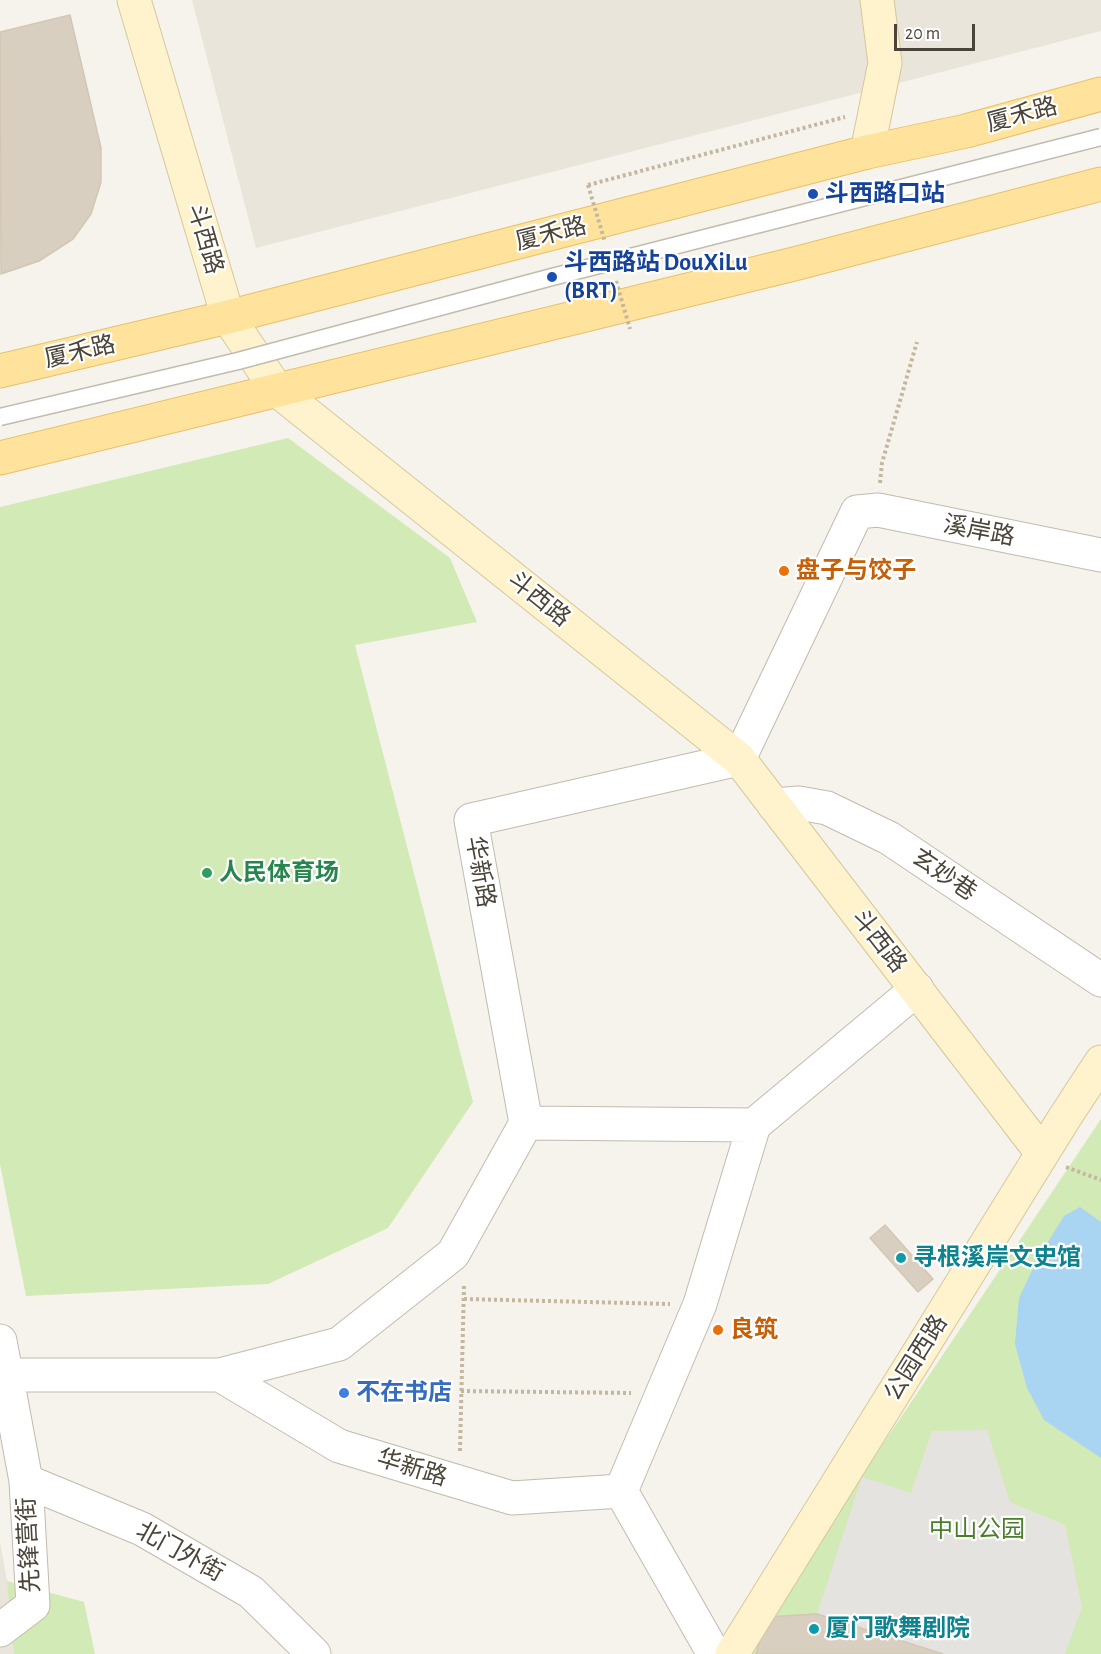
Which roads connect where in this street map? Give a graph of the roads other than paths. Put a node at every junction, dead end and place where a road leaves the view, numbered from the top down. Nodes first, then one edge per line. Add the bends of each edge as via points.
1 (134, 0) edge
2 (877, 0) edge
3 (1101, 94) edge
4 (1101, 137) edge
5 (867, 152) junction
6 (1101, 184) edge
7 (228, 317) junction
8 (0, 371) edge
9 (277, 390) junction
10 (0, 417) edge
11 (0, 458) edge
12 (1101, 555) edge
13 (739, 759) junction
14 (774, 805) junction
15 (1101, 980) edge
16 (917, 989) junction
17 (1101, 1062) edge
18 (526, 1124) junction
19 (754, 1125) junction
20 (1042, 1153) junction
21 (0, 1341) edge
22 (6, 1376) junction
23 (220, 1376) junction
24 (26, 1480) junction
25 (621, 1491) junction
26 (0, 1630) edge
27 (314, 1654) edge
28 (714, 1654) edge
29 (732, 1654) edge

1 - 7 street, 斗西路
2 - 5 street via 885,63
3 - 5 main road, 厦禾路 via 966,131
4 - 10 lane, bridge via 238,361
5 - 7 main road, 厦禾路
6 - 9 main road via 794,264
7 - 8 main road, 厦禾路
7 - 9 street, 斗西路
9 - 11 main road
9 - 13 street, 斗西路
12 - 13 street, 溪岸路 via 867,511
13 - 14 street, 斗西路
13 - 18 street, 华新路 via 471,820
14 - 15 street, 玄妙巷 via 799,803 827,808 889,838
14 - 16 street, 斗西路
16 - 19 street
16 - 20 street, 斗西路
17 - 20 street, 公园西路
18 - 19 street
18 - 23 street via 453,1254 339,1344
19 - 25 street via 700,1305
20 - 29 street, 公园西路
21 - 22 street
22 - 23 street
22 - 24 street
23 - 25 street, 华新路 via 339,1446 512,1498
24 - 26 street, 先锋营街 via 33,1605
24 - 27 street, 北门外街 via 142,1529 251,1592
25 - 28 street

